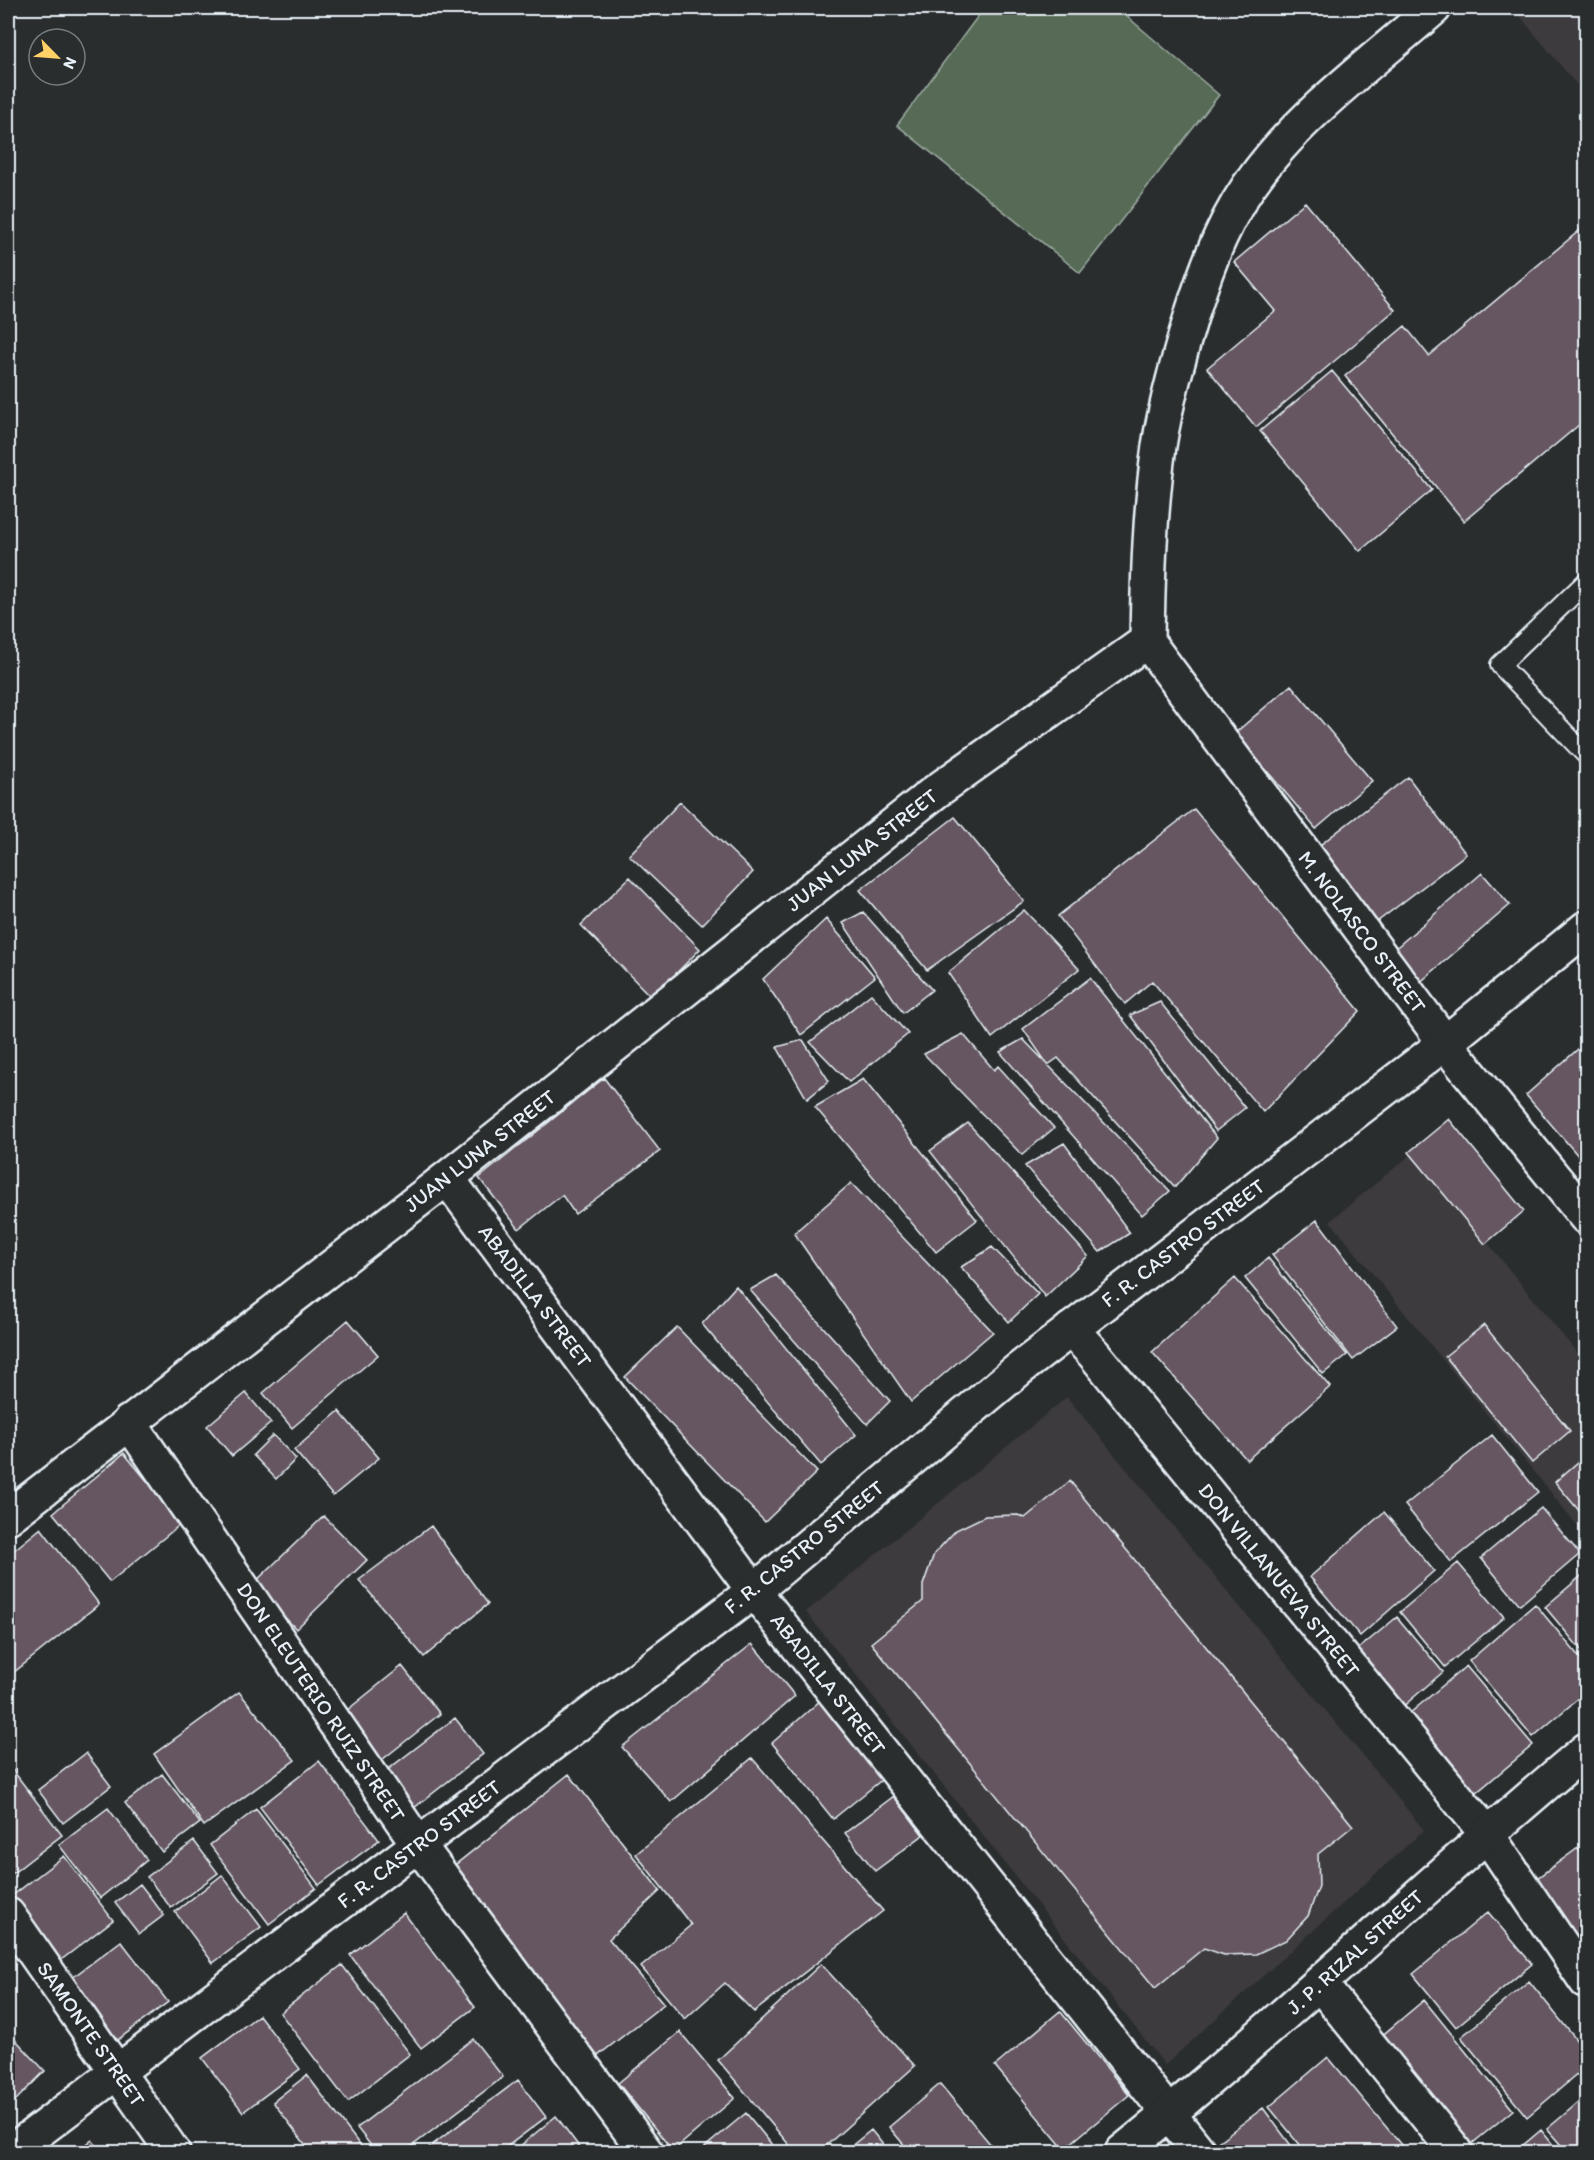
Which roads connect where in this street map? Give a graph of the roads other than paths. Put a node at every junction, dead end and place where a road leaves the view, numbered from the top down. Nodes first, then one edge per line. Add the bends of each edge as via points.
1 (1434, 8) edge
2 (1584, 590) edge
3 (1147, 641) junction
4 (1587, 755) edge
5 (1587, 928) edge
6 (1445, 1044) junction
7 (447, 1178) junction
8 (1587, 1217) edge
9 (1071, 1329) junction
10 (129, 1422) junction
11 (8, 1517) edge
12 (754, 1591) junction
13 (1587, 1750) edge
14 (1486, 1833) junction
15 (418, 1844) junction
16 (8, 1915) edge
17 (1587, 1981) edge
18 (1320, 1984) junction
19 (118, 2072) junction
20 (1170, 2114) junction
21 (12, 2152) edge
22 (173, 2152) edge
23 (646, 2152) edge
24 (1122, 2152) edge
25 (1199, 2152) edge
26 (1456, 2152) edge

1 - 3 street via 1287,138 1231,212 1205,272 1159,445 1149,554
2 - 4 lane via 1500,665
3 - 6 street, M. NOLASCO STREET
3 - 7 street, JUAN LUNA STREET via 934,792
5 - 6 street, F. R. CASTRO STREET
6 - 8 street, M. NOLASCO STREET
6 - 9 street, F. R. CASTRO STREET
7 - 10 street, JUAN LUNA STREET
7 - 12 street, ABADILLA STREET
9 - 12 street, F. R. CASTRO STREET
9 - 14 street, DON VILLANUEVA STREET
10 - 11 street, JUAN LUNA STREET
10 - 15 street, DON ELEUTERIO RUIZ STREET
12 - 15 street, F. R. CASTRO STREET
12 - 20 street, ABADILLA STREET
13 - 14 street, J. P. RIZAL STREET
14 - 17 street, DON VILLANUEVA STREET
14 - 18 street, J. P. RIZAL STREET
15 - 19 street, F. R. CASTRO STREET
15 - 23 street, DON ELEUTERIO RUIZ STREET
16 - 19 street, SAMONTE STREET
18 - 20 street, J. P. RIZAL STREET
18 - 26 street
19 - 21 street, F. R. CASTRO STREET
19 - 22 street, SAMONTE STREET
20 - 24 street, J. P. RIZAL STREET
20 - 25 street, ABADILLA STREET

